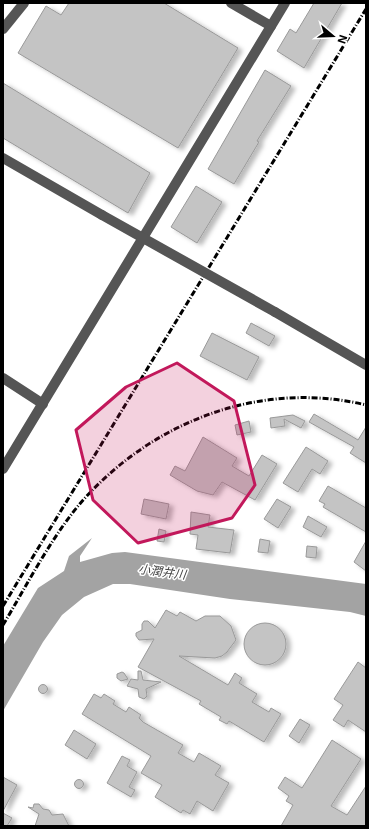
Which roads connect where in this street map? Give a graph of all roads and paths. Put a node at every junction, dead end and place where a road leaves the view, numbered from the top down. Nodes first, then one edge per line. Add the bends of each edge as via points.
1 (24, 3) edge
2 (231, 3) edge
3 (285, 3) edge
4 (271, 26) junction
5 (3, 29) edge
6 (3, 158) edge
7 (366, 365) edge
8 (3, 378) edge
9 (43, 404) junction
10 (3, 469) edge

1 - 5 street
2 - 4 street
3 - 4 street
4 - 9 street
6 - 7 street, bridge
8 - 9 street
9 - 10 street

